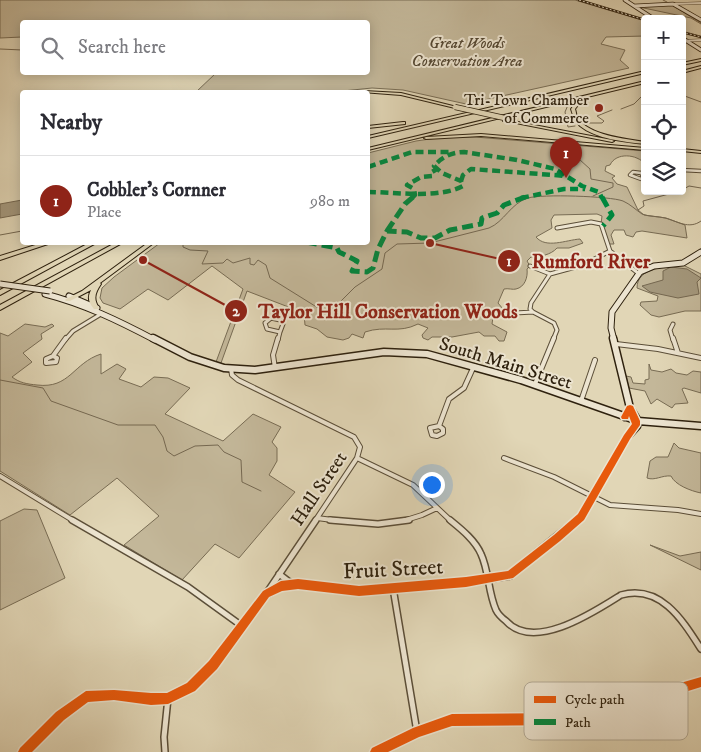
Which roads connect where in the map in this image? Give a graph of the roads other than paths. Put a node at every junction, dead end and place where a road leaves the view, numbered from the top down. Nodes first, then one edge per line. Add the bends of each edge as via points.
1 (625, 0) edge
2 (701, 3) edge
3 (673, 4) junction
4 (634, 6) junction
5 (648, 15) edge
6 (701, 20) edge
7 (686, 39) edge
8 (701, 40) edge
9 (686, 41) edge
10 (701, 50) edge
11 (701, 60) edge
12 (686, 63) edge
13 (701, 67) edge
14 (686, 71) edge
15 (641, 73) edge
16 (641, 82) edge
17 (639, 84) joint
18 (568, 90) junction
19 (370, 92) edge
20 (370, 94) edge
21 (453, 107) junction
22 (416, 121) junction
23 (370, 127) edge
24 (370, 134) edge
25 (370, 135) edge
26 (641, 145) edge
27 (641, 145) edge
28 (641, 146) edge
29 (370, 148) edge
30 (370, 148) edge
31 (370, 148) edge
32 (686, 149) edge
33 (701, 151) edge
34 (686, 170) edge
35 (701, 171) edge
36 (643, 172) edge
37 (557, 228) dead end
38 (42, 245) edge
39 (83, 245) edge
40 (90, 245) edge
41 (116, 245) edge
42 (123, 245) edge
43 (149, 245) edge
44 (610, 251) junction
45 (701, 252) edge
46 (0, 258) edge
47 (530, 266) dead end
48 (638, 273) junction
49 (550, 274) junction
50 (107, 275) junction
51 (52, 280) junction
52 (0, 285) edge
53 (14, 286) junction
54 (0, 293) edge
55 (70, 299) junction
56 (0, 308) edge
57 (96, 308) junction
58 (534, 312) junction
59 (102, 313) junction
60 (515, 313) dead end
61 (673, 324) dead end
62 (280, 332) junction
63 (616, 344) junction
64 (678, 353) junction
65 (53, 356) dead end
66 (701, 358) edge
67 (595, 360) dead end
68 (474, 366) junction
69 (275, 368) junction
70 (231, 369) junction
71 (534, 385) junction
72 (581, 401) junction
73 (630, 408) junction
74 (625, 417) junction
75 (638, 422) junction
76 (439, 426) dead end
77 (701, 426) edge
78 (357, 458) junction
79 (504, 458) dead end
80 (0, 476) edge
81 (594, 497) junction
82 (437, 508) junction
83 (701, 514) edge
84 (316, 518) junction
85 (280, 574) junction
86 (487, 579) junction
87 (292, 584) junction
88 (393, 588) junction
89 (266, 594) junction
90 (242, 626) junction
91 (701, 649) edge
92 (701, 682) edge
93 (688, 686) edge
94 (168, 698) junction
95 (524, 719) edge
96 (417, 732) junction
97 (24, 752) edge
98 (165, 752) edge
99 (376, 752) edge

1 - 4 street
2 - 3 street
3 - 4 street
3 - 6 street
4 - 5 street
7 - 8 street
9 - 10 street
11 - 12 highway
13 - 14 highway
15 - 18 highway
16 - 30 highway
17 - 26 highway via 585,99 574,106 573,113 579,123 592,131
17 - 29 highway
18 - 22 highway
18 - 25 highway
19 - 21 highway via 401,94
20 - 21 highway via 399,96
21 - 27 highway, bridge via 575,135
22 - 23 highway
22 - 24 highway
28 - 31 highway via 463,135
32 - 33 highway
34 - 35 street
36 - 36 street via 634,172 630,175 641,179
37 - 44 street via 599,223 603,226
38 - 46 highway
39 - 53 highway
40 - 53 highway
41 - 51 highway
42 - 51 highway
43 - 50 highway
44 - 48 street
44 - 49 street via 582,265
45 - 48 street via 683,263 654,266
47 - 49 street
48 - 63 street via 612,312
49 - 58 street via 531,303 530,309
50 - 55 highway
50 - 57 highway via 91,296
51 - 56 highway
52 - 55 street, South Main Street, bridge via 48,292
53 - 54 highway
55 - 57 street, South Main Street
55 - 59 street, South Main Street
57 - 59 street, South Main Street
58 - 60 street
58 - 71 street via 554,323 557,330
59 - 65 street via 73,331
59 - 70 street, South Main Street via 199,361
61 - 64 street via 670,330
62 - 62 street via 283,324 280,320 271,318 265,323 267,329
62 - 69 street via 273,355
63 - 64 street
63 - 73 street
64 - 66 street
67 - 72 street
68 - 69 street, South Main Street via 435,355 394,352
68 - 71 street, South Main Street
68 - 76 street via 464,388 449,399
69 - 70 street, South Main Street
70 - 78 street, Hall Street via 238,380 354,437 360,446
71 - 72 street, South Main Street
72 - 74 street, South Main Street
73 - 74 street
73 - 75 street
74 - 75 street, South Main Street
75 - 77 street, South Main Street
75 - 81 street, Fruit Street
78 - 82 street via 413,485
78 - 84 street, Hall Street
79 - 81 street
80 - 90 street via 188,587
81 - 83 street via 618,507
81 - 86 street, Fruit Street via 576,523 517,570
82 - 84 street via 422,517 392,524
82 - 86 street via 477,546
84 - 85 street, Hall Street
85 - 87 street
85 - 89 street, Hall Street
86 - 88 street, Fruit Street
86 - 91 street via 496,611 509,625 521,631 533,634 569,625 621,595 636,593 660,600 674,610
87 - 88 street, Fruit Street via 345,590
87 - 89 street, Fruit Street
88 - 96 street
89 - 90 street
90 - 94 street via 203,676 184,691
92 - 93 street
94 - 97 street via 114,694 86,698 60,716
94 - 98 street
95 - 96 street via 452,720
96 - 99 street

